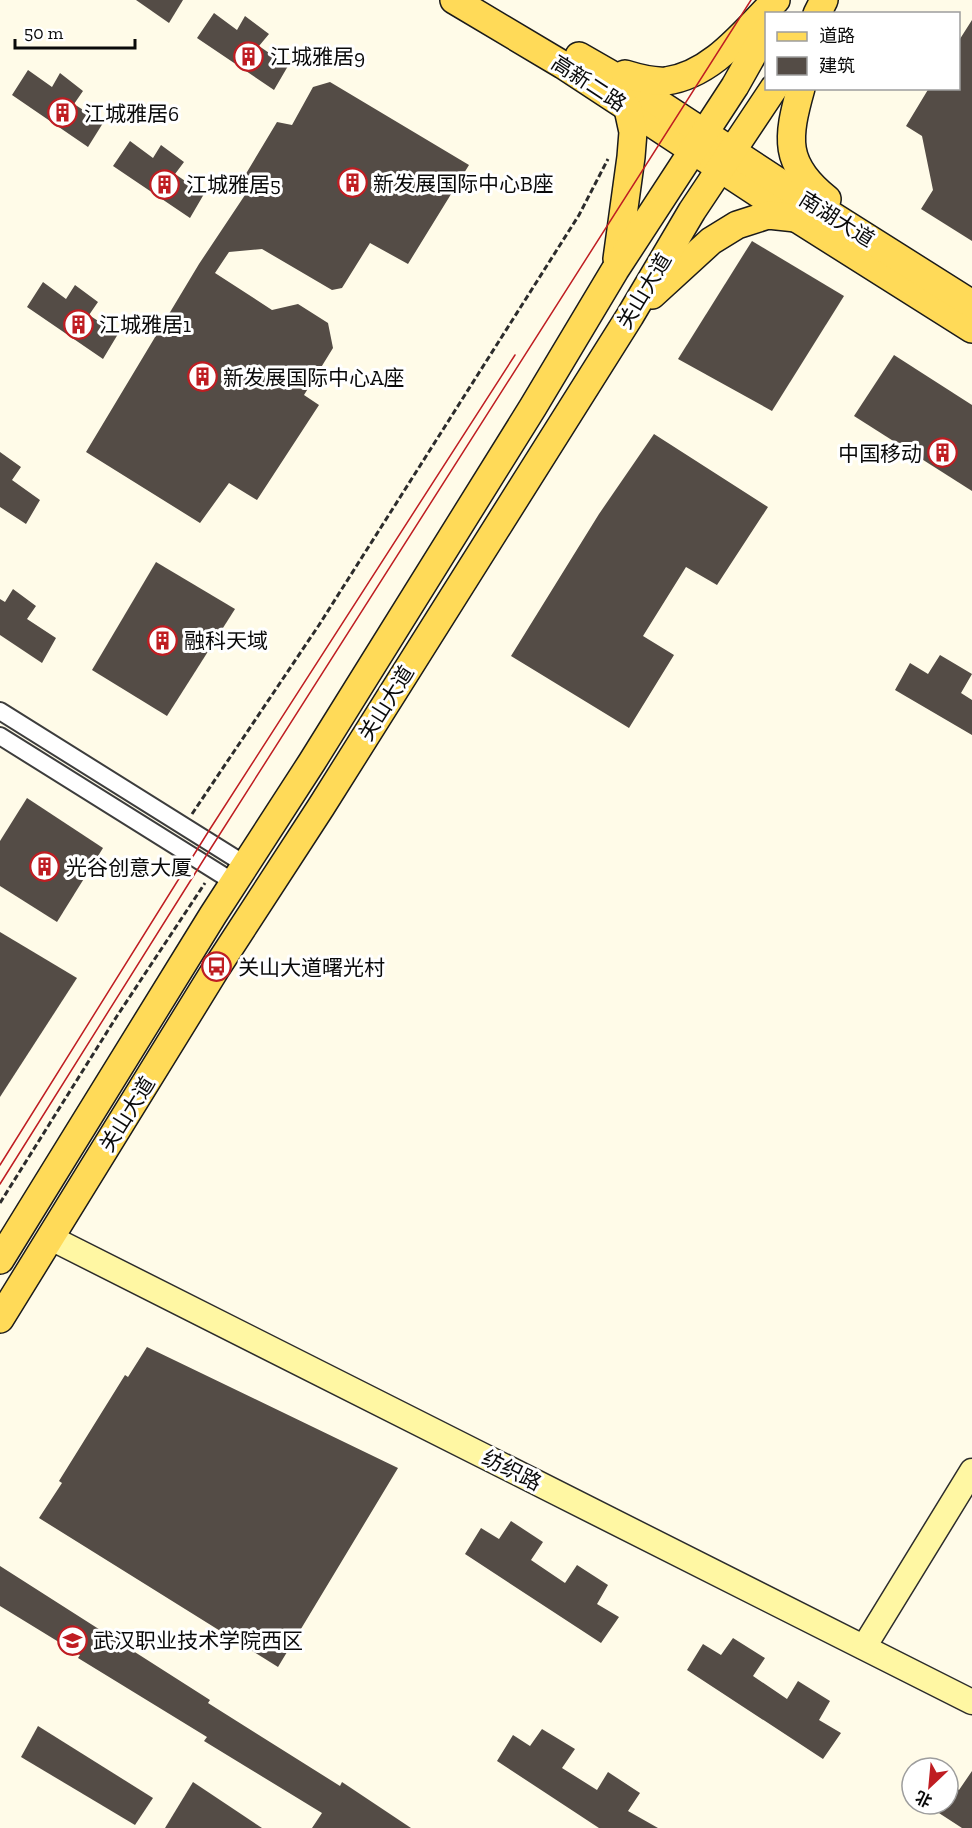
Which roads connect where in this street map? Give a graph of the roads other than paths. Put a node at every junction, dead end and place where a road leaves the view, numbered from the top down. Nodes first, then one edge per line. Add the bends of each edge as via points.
1 (454, 0) edge
2 (486, 0) edge
3 (776, 0) edge
4 (765, 33) edge
5 (594, 65) junction
6 (773, 90) edge
7 (800, 90) edge
8 (628, 109) junction
9 (698, 141) junction
10 (727, 160) junction
11 (796, 218) junction
12 (915, 268) junction
13 (615, 270) junction
14 (972, 304) edge
15 (630, 316) junction
16 (972, 329) edge
17 (0, 711) edge
18 (0, 736) edge
19 (232, 873) junction
20 (51, 1238) junction
21 (0, 1260) edge
22 (0, 1319) edge
23 (972, 1471) edge
24 (864, 1647) junction
25 (972, 1702) edge

1 - 8 main road, 高新二路
2 - 5 main road, 高新二路
3 - 5 main road via 724,53 686,77 649,81
4 - 9 main road, 关山大道
5 - 9 main road, 高新二路 via 640,91
6 - 10 main road, 关山大道
7 - 12 main road via 790,146 803,177
8 - 9 main road, 高新二路
8 - 13 main road via 633,132 631,157
9 - 10 main road, 南湖大道
9 - 13 main road, 关山大道
10 - 11 main road, 南湖大道
10 - 12 main road, 南湖大道
10 - 15 main road, 关山大道
11 - 15 main road via 768,215 737,225 711,241
11 - 16 main road, 南湖大道
12 - 14 main road, 南湖大道
13 - 19 main road, 关山大道 via 533,407
15 - 20 main road, 关山大道
17 - 19 street
18 - 19 street
19 - 21 main road, 关山大道
20 - 22 main road, 关山大道
20 - 24 main road, 纺织路
23 - 24 main road
24 - 25 main road, 纺织路

